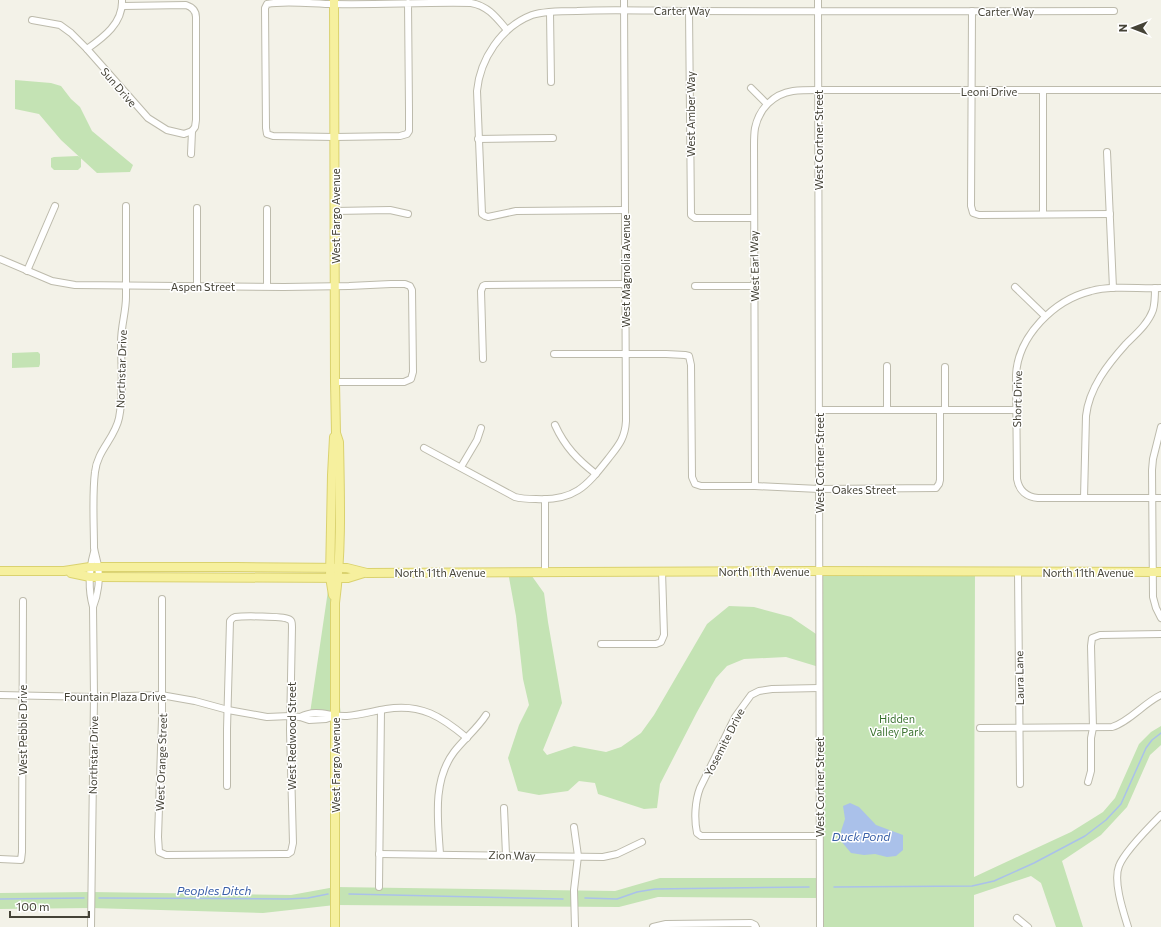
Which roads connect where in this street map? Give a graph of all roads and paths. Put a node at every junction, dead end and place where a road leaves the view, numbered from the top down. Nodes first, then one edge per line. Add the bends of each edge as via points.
1 (624, 0) edge
2 (818, 0) edge
3 (334, 2) edge
4 (123, 3) edge
5 (408, 3) junction
6 (623, 10) junction
7 (689, 11) junction
8 (818, 11) junction
9 (972, 11) junction
10 (1114, 11) dead end
11 (550, 13) junction
12 (32, 20) dead end
13 (508, 30) junction
14 (87, 49) junction
15 (551, 82) dead end
16 (751, 88) dead end
17 (818, 90) junction
18 (1043, 90) junction
19 (1161, 90) edge
20 (972, 91) junction
21 (766, 103) junction
22 (192, 131) junction
23 (335, 137) junction
24 (554, 138) dead end
25 (478, 139) junction
26 (1107, 152) dead end
27 (191, 154) dead end
28 (55, 206) dead end
29 (126, 206) dead end
30 (197, 208) dead end
31 (267, 209) dead end
32 (624, 210) junction
33 (335, 211) junction
34 (408, 214) dead end
35 (1043, 214) junction
36 (1110, 214) junction
37 (754, 218) junction
38 (0, 259) edge
39 (27, 271) junction
40 (625, 284) junction
41 (126, 286) junction
42 (197, 286) junction
43 (267, 286) junction
44 (335, 286) junction
45 (695, 286) dead end
46 (754, 286) junction
47 (1015, 287) dead end
48 (1113, 288) junction
49 (1158, 288) edge
50 (1044, 316) junction
51 (554, 354) dead end
52 (625, 355) junction
53 (483, 359) dead end
54 (887, 366) dead end
55 (945, 367) dead end
56 (335, 382) junction
57 (819, 410) junction
58 (887, 410) junction
59 (942, 410) junction
60 (1016, 410) junction
61 (555, 426) dead end
62 (481, 428) dead end
63 (1161, 428) edge
64 (336, 433) junction
65 (424, 448) dead end
66 (461, 467) junction
67 (596, 474) junction
68 (755, 486) junction
69 (819, 489) junction
70 (1084, 498) junction
71 (1152, 498) junction
72 (1161, 498) edge
73 (545, 499) junction
74 (94, 567) junction
75 (236, 567) junction
76 (330, 568) junction
77 (0, 571) edge
78 (64, 571) junction
79 (662, 571) junction
80 (819, 571) junction
81 (545, 572) junction
82 (1018, 572) junction
83 (1152, 572) junction
84 (1161, 572) edge
85 (336, 574) junction
86 (94, 577) junction
87 (178, 578) junction
88 (162, 599) dead end
89 (23, 601) dead end
90 (1161, 618) edge
91 (1161, 634) edge
92 (601, 644) dead end
93 (819, 688) junction
94 (162, 695) junction
95 (1161, 695) edge
96 (0, 696) edge
97 (22, 696) junction
98 (94, 697) junction
99 (228, 710) junction
100 (381, 710) junction
101 (486, 715) dead end
102 (290, 716) junction
103 (335, 716) junction
104 (980, 728) dead end
105 (1020, 728) junction
106 (1093, 728) junction
107 (466, 738) junction
108 (1088, 782) dead end
109 (1020, 784) dead end
110 (227, 786) dead end
111 (504, 808) dead end
112 (1161, 815) edge
113 (574, 827) dead end
114 (820, 836) junction
115 (642, 842) dead end
116 (290, 853) joint
117 (379, 854) junction
118 (440, 854) junction
119 (506, 855) junction
120 (578, 856) junction
121 (0, 860) edge
122 (379, 886) dead end
123 (1017, 918) dead end
124 (693, 926) edge
125 (756, 926) edge
126 (91, 927) edge
127 (335, 927) edge
128 (575, 927) edge
129 (653, 927) edge
130 (820, 927) edge
131 (1028, 927) edge
132 (1128, 927) edge

1 - 6 street, West Magnolia Avenue
2 - 8 street, West Cortner Street
3 - 5 street
3 - 23 main road, West Fargo Avenue
3 - 23 street via 265,5 267,134
4 - 14 street via 121,14 114,26
4 - 22 street via 182,5 191,7 194,11 196,120
5 - 13 street via 479,5 489,10
5 - 23 street via 409,131 400,136
6 - 7 street, Carter Way
6 - 11 street, Carter Way
6 - 32 street, West Magnolia Avenue
7 - 8 street, Carter Way
7 - 37 street, West Amber Way via 692,217
8 - 9 street, Carter Way
8 - 17 street, West Cortner Street
9 - 10 street, Carter Way
9 - 20 street
11 - 13 street, Carter Way via 531,16
11 - 15 street
12 - 14 street, Sun Drive via 60,25
13 - 25 street, Carter Way via 495,44 480,74
14 - 22 street, Sun Drive via 148,118 167,130 184,134
16 - 21 street
17 - 20 street, Leoni Drive
17 - 21 street via 792,91
17 - 57 street, West Cortner Street
18 - 19 street, Leoni Drive
18 - 20 street, Leoni Drive
18 - 35 street
20 - 35 street via 971,206 974,214
21 - 37 street, West Earl Way via 755,129
22 - 27 street
23 - 33 main road, West Fargo Avenue
24 - 25 street
25 - 32 street, Carter Way via 483,215 492,216 516,210
26 - 36 street
28 - 39 street
29 - 41 street, Northstar Drive
30 - 42 street
31 - 43 street
32 - 40 street, West Magnolia Avenue
33 - 34 street via 390,210
33 - 44 main road, West Fargo Avenue
35 - 36 street
36 - 48 street
37 - 46 street, West Earl Way
38 - 39 street, Aspen Street
39 - 41 street, Aspen Street via 65,284
40 - 52 street, West Magnolia Avenue
40 - 53 street via 483,286
41 - 42 street, Aspen Street
41 - 74 street, Northstar Drive via 119,417 116,430 101,452 95,472
42 - 43 street, Aspen Street
43 - 44 street, Aspen Street
44 - 56 main road, West Fargo Avenue
44 - 56 street, Aspen Street via 410,286 413,372 412,379 404,382
45 - 46 street
46 - 68 street, West Earl Way
47 - 50 street
48 - 49 street, Short Drive
48 - 50 street, Short Drive via 1083,293
49 - 70 street via 1147,321 1105,370 1088,404
50 - 60 street, Short Drive via 1028,339 1018,363
51 - 52 street
52 - 67 street, West Magnolia Avenue via 625,433
52 - 68 street, Oakes Street via 689,356 691,471 694,484
54 - 58 street
55 - 59 street
56 - 64 main road, West Fargo Avenue
57 - 58 street
57 - 69 street, West Cortner Street
58 - 59 street
59 - 60 street
59 - 69 street, Oakes Street via 938,487
60 - 70 street, Short Drive via 1017,479 1022,491 1032,497
61 - 67 street via 565,444
62 - 66 street
63 - 71 street via 1152,459
64 - 76 main road, West Fargo Avenue via 333,441
64 - 85 main road, West Fargo Avenue via 339,469
65 - 66 street, West Magnolia Avenue
66 - 73 street, West Magnolia Avenue via 515,497
67 - 73 street, West Magnolia Avenue via 576,492 564,497
68 - 69 street, Oakes Street
69 - 80 street, West Cortner Street
70 - 71 street
71 - 72 street
71 - 83 street
73 - 81 street
74 - 75 main road, North 11th Avenue
74 - 78 main road, North 11th Avenue
74 - 86 street, Northstar Drive
75 - 76 main road, North 11th Avenue
75 - 87 main road, North 11th Avenue via 225,574 187,574
76 - 85 main road, West Fargo Avenue
77 - 78 main road, North 11th Avenue
78 - 86 main road, North 11th Avenue
79 - 80 main road, North 11th Avenue
79 - 81 main road, North 11th Avenue
79 - 92 street via 664,635 661,642
80 - 82 main road, North 11th Avenue
80 - 93 street, West Cortner Street
81 - 85 main road, North 11th Avenue via 368,572 348,578
82 - 83 main road, North 11th Avenue
82 - 105 street, Laura Lane
83 - 84 main road, North 11th Avenue
83 - 90 street via 1154,602
85 - 87 main road, North 11th Avenue
85 - 103 main road, West Fargo Avenue
86 - 87 main road, North 11th Avenue
86 - 98 street, Northstar Drive via 98,595 93,607
88 - 94 street, West Orange Street
89 - 97 street, West Pebble Drive
91 - 106 street via 1100,635 1092,638
93 - 114 street, West Cortner Street
93 - 114 street, Yosemite Drive via 772,689 759,691 749,697 735,717 697,796 696,829 701,836
94 - 98 street, Fountain Plaza Drive
94 - 99 street, Fountain Plaza Drive
94 - 116 street, West Orange Street via 159,852 166,855
95 - 106 street via 1117,726
96 - 97 street, Fountain Plaza Drive
97 - 98 street, Fountain Plaza Drive
97 - 121 street, West Pebble Drive via 21,860
98 - 126 street, Northstar Drive
99 - 102 street, Fountain Plaza Drive via 267,717
99 - 102 street, West Redwood Street via 231,619 283,618 290,620 292,627
99 - 110 street
100 - 103 street, Fountain Plaza Drive
100 - 107 street, Fountain Plaza Drive via 419,710 444,719
100 - 117 street
101 - 107 street
102 - 103 street, Fountain Plaza Drive via 300,717 309,712 325,712
102 - 116 street, West Redwood Street via 293,843
103 - 127 main road, West Fargo Avenue
104 - 105 street
105 - 106 street
105 - 109 street, Laura Lane
106 - 108 street
107 - 118 street via 447,762 441,780
111 - 119 street
112 - 132 street via 1118,867 1120,900
113 - 120 street
114 - 130 street, West Cortner Street
115 - 120 street, Zion Way via 617,854 603,857
117 - 118 street, Zion Way
117 - 122 street
118 - 119 street, Zion Way
119 - 120 street, Zion Way
120 - 128 street via 574,890
123 - 131 street
124 - 125 street via 751,923
124 - 129 street via 666,924

